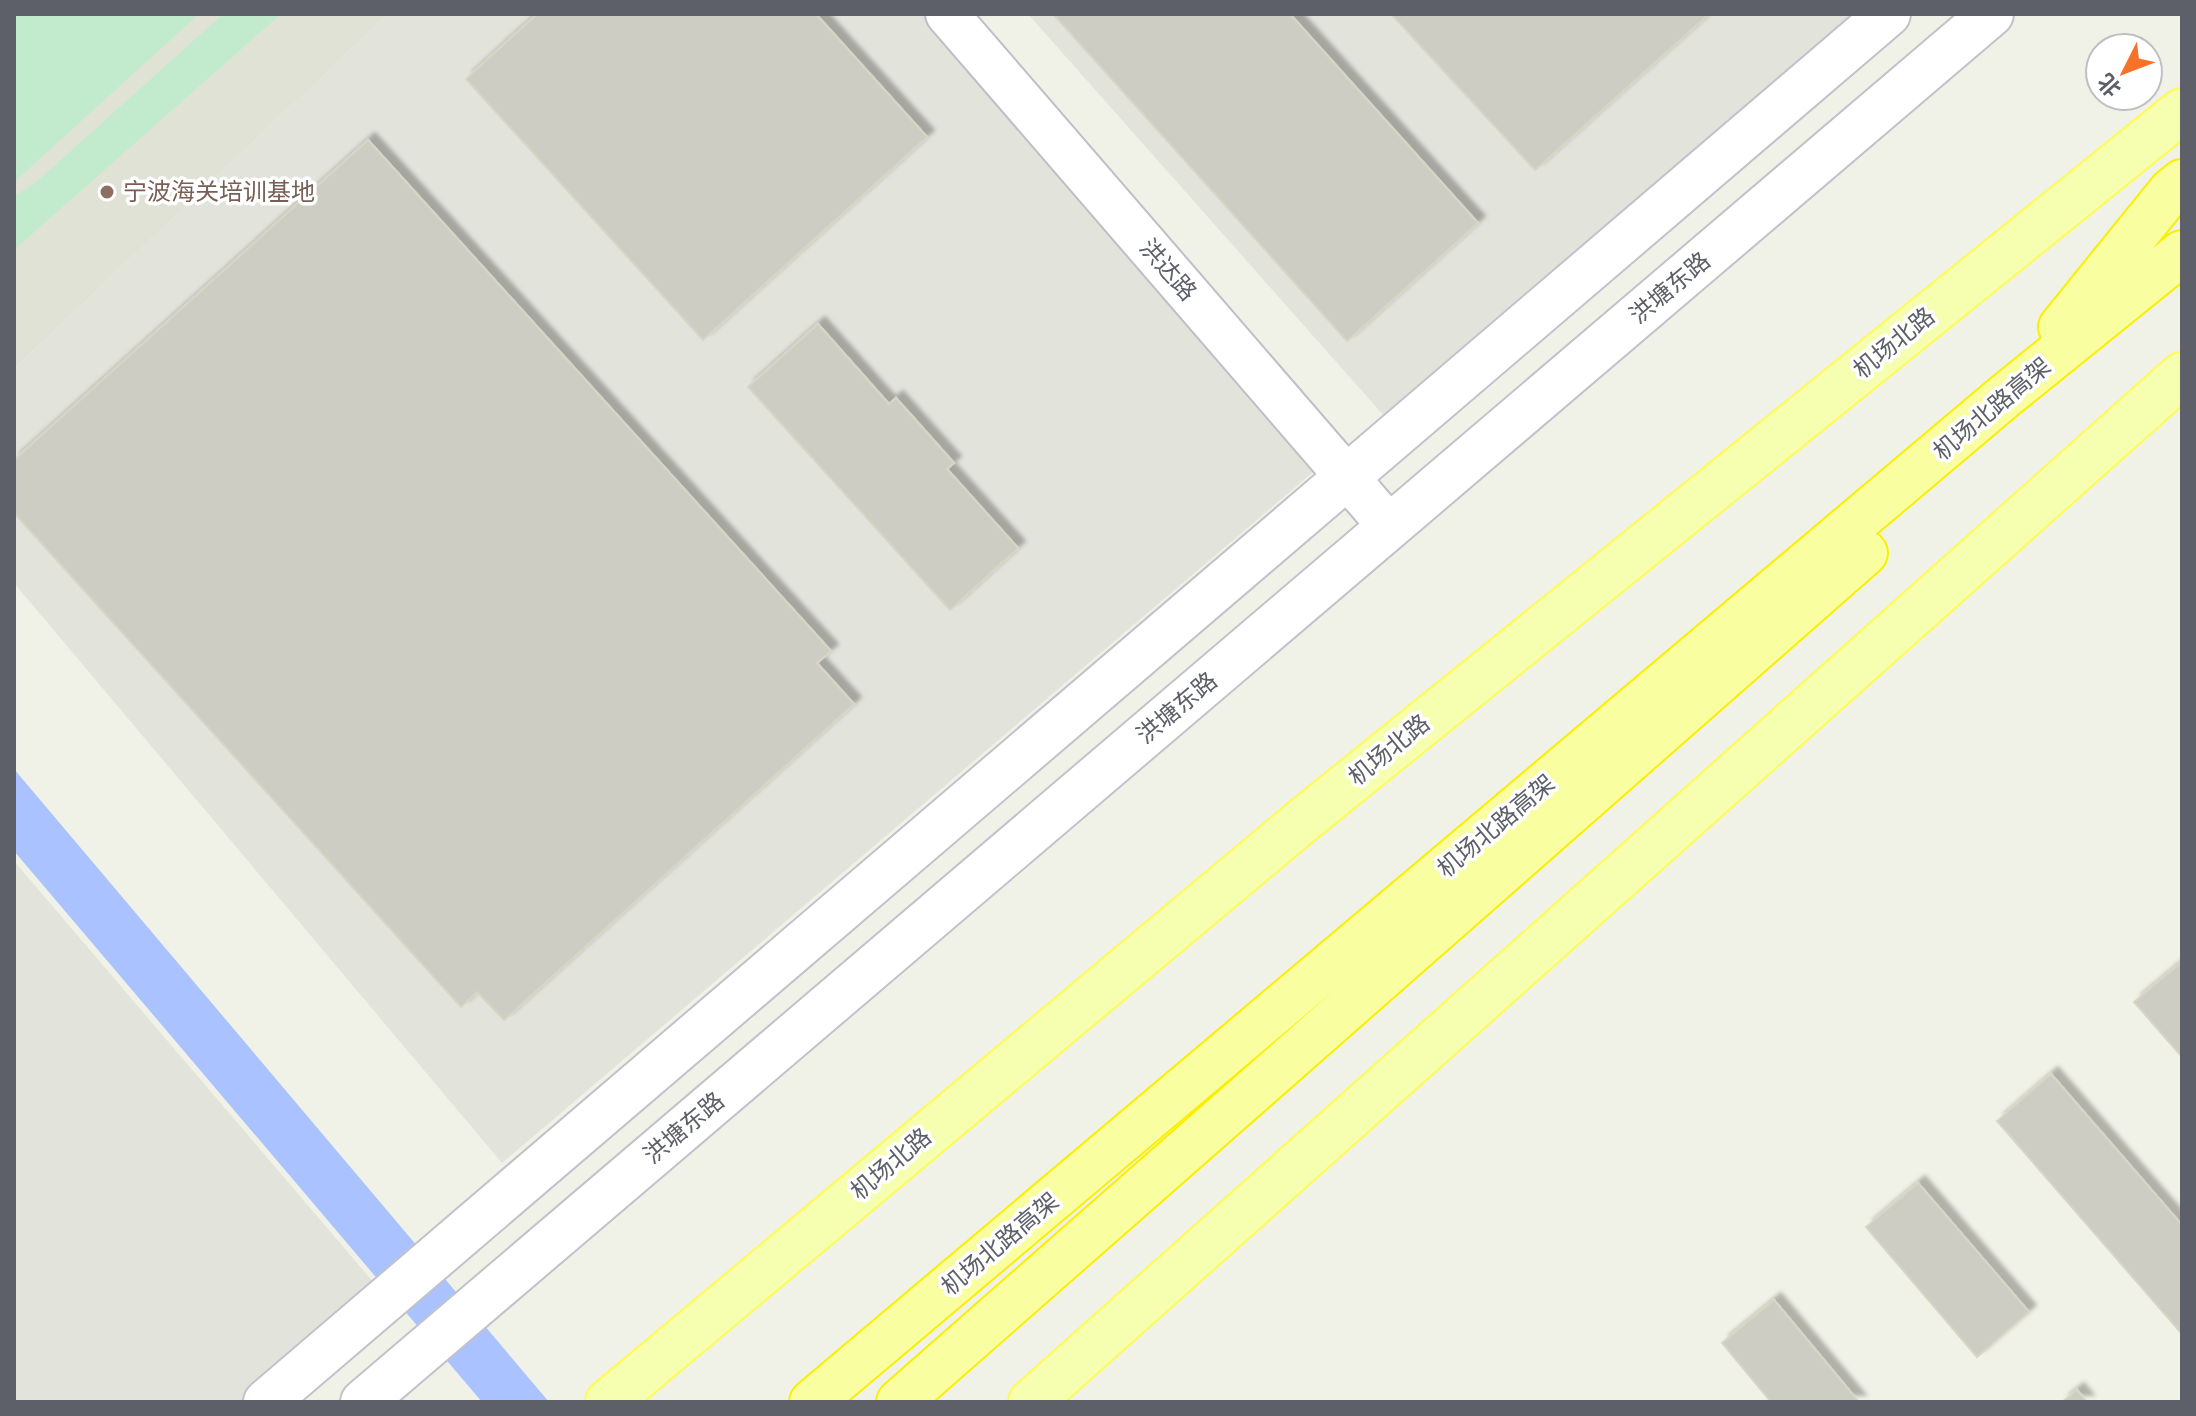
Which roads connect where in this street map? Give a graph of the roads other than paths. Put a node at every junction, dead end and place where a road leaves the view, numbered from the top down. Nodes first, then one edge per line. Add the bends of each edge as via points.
1 (947, 14) edge
2 (1888, 14) edge
3 (1991, 14) edge
4 (2182, 111) edge
5 (2182, 182) edge
6 (2182, 253) edge
7 (2182, 275) edge
8 (2182, 375) edge
9 (2005, 396) junction
10 (1347, 477) junction
11 (1390, 527) junction
12 (379, 1388) edge
13 (612, 1399) edge
14 (266, 1402) edge
15 (812, 1402) edge
16 (899, 1402) edge
17 (1031, 1402) edge

1 - 10 street, 洪达路
2 - 10 main road
3 - 11 main road, 洪塘东路
4 - 13 main road, 机场北路 via 1301,822
5 - 9 highway
6 - 9 highway, 机场北路高架
7 - 16 highway, 机场北路高架
8 - 17 main road
9 - 15 highway, 机场北路高架
10 - 11 street, 洪达路
10 - 14 main road
11 - 12 main road, 洪塘东路

